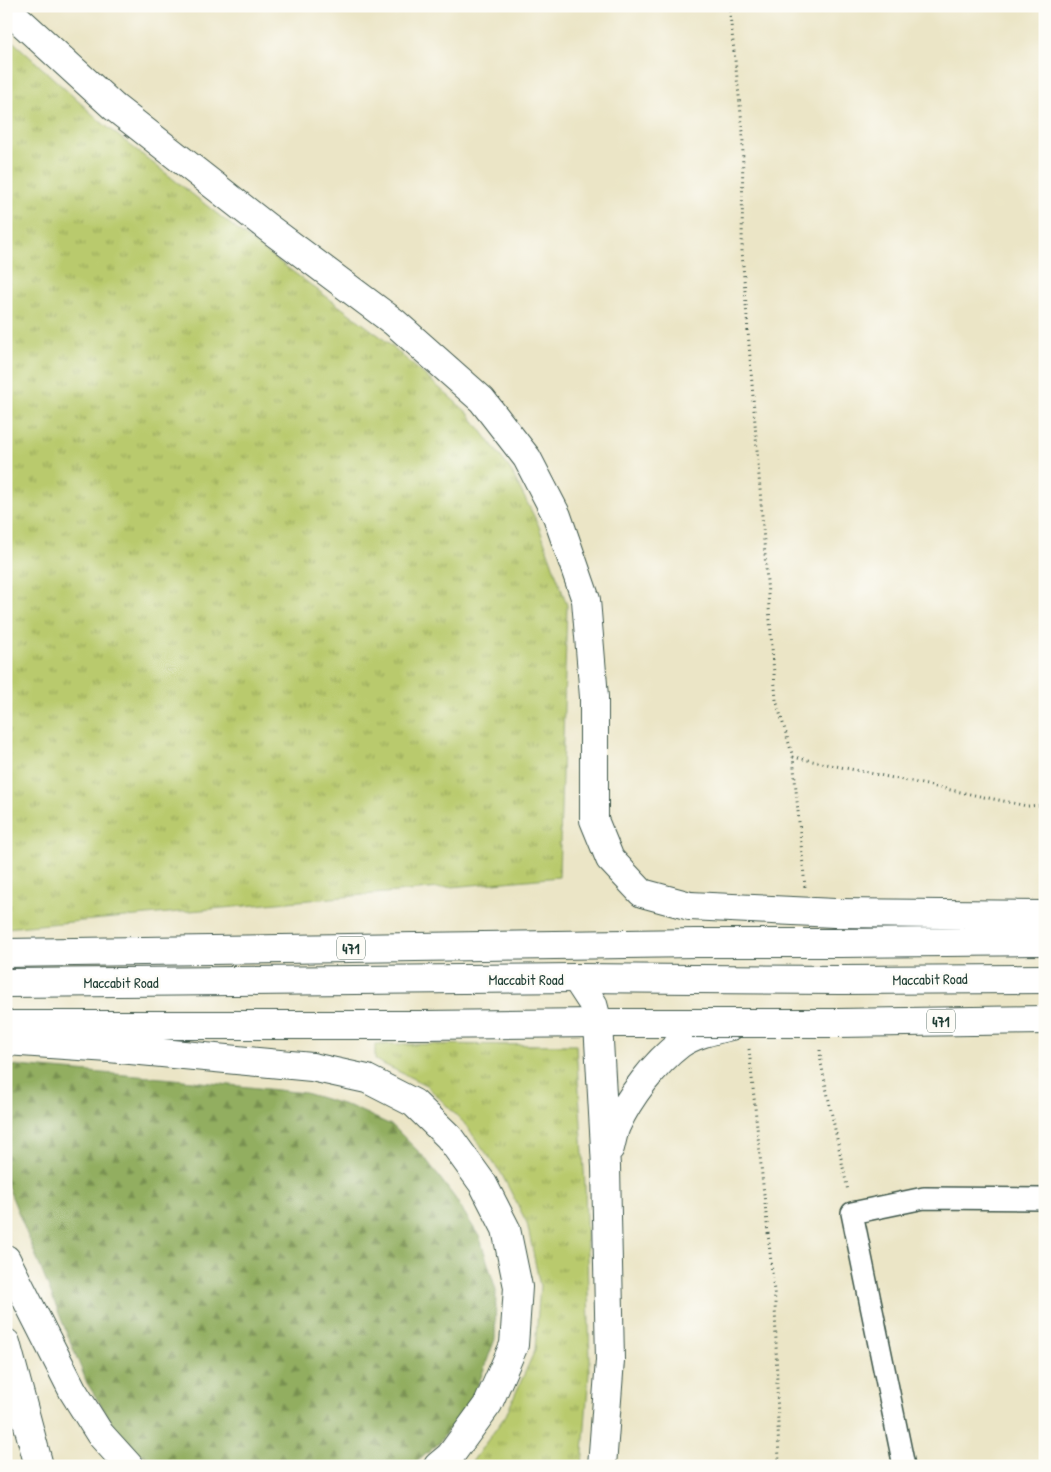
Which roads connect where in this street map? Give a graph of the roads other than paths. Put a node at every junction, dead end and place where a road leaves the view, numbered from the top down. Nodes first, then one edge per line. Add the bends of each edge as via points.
1 (6, 8) edge
2 (1045, 915) edge
3 (1045, 941) edge
4 (6, 953) edge
5 (576, 978) junction
6 (1045, 979) edge
7 (6, 983) edge
8 (1045, 1020) edge
9 (598, 1023) junction
10 (6, 1025) edge
11 (746, 1033) junction
12 (6, 1041) edge
13 (606, 1167) junction
14 (1045, 1200) edge
15 (6, 1259) edge
16 (6, 1343) edge
17 (39, 1466) edge
18 (129, 1466) edge
19 (438, 1466) edge
20 (602, 1466) edge
21 (904, 1466) edge

1 - 2 main road, bridge via 114,108 394,322 482,400 527,458 556,516 586,600 594,698 594,820 610,859 642,893 690,906 835,913
3 - 4 main road, 471, bridge
5 - 6 main road, Maccabit Road / 471, bridge
5 - 7 main road, Maccabit Road / 471
5 - 9 main road via 593,1004
8 - 11 main road, 471, bridge via 838,1023
9 - 10 main road, 471
9 - 11 main road, 471, bridge via 692,1023
9 - 13 main road
11 - 13 main road, bridge via 706,1032 681,1044 655,1068 631,1097 615,1127
12 - 19 main road via 312,1067 367,1079 414,1103 449,1137 483,1184 506,1229 518,1288 514,1345 488,1404 450,1456
13 - 20 main road via 610,1360
14 - 21 street via 924,1198 852,1213
15 - 18 main road via 73,1391 100,1434
16 - 17 main road

